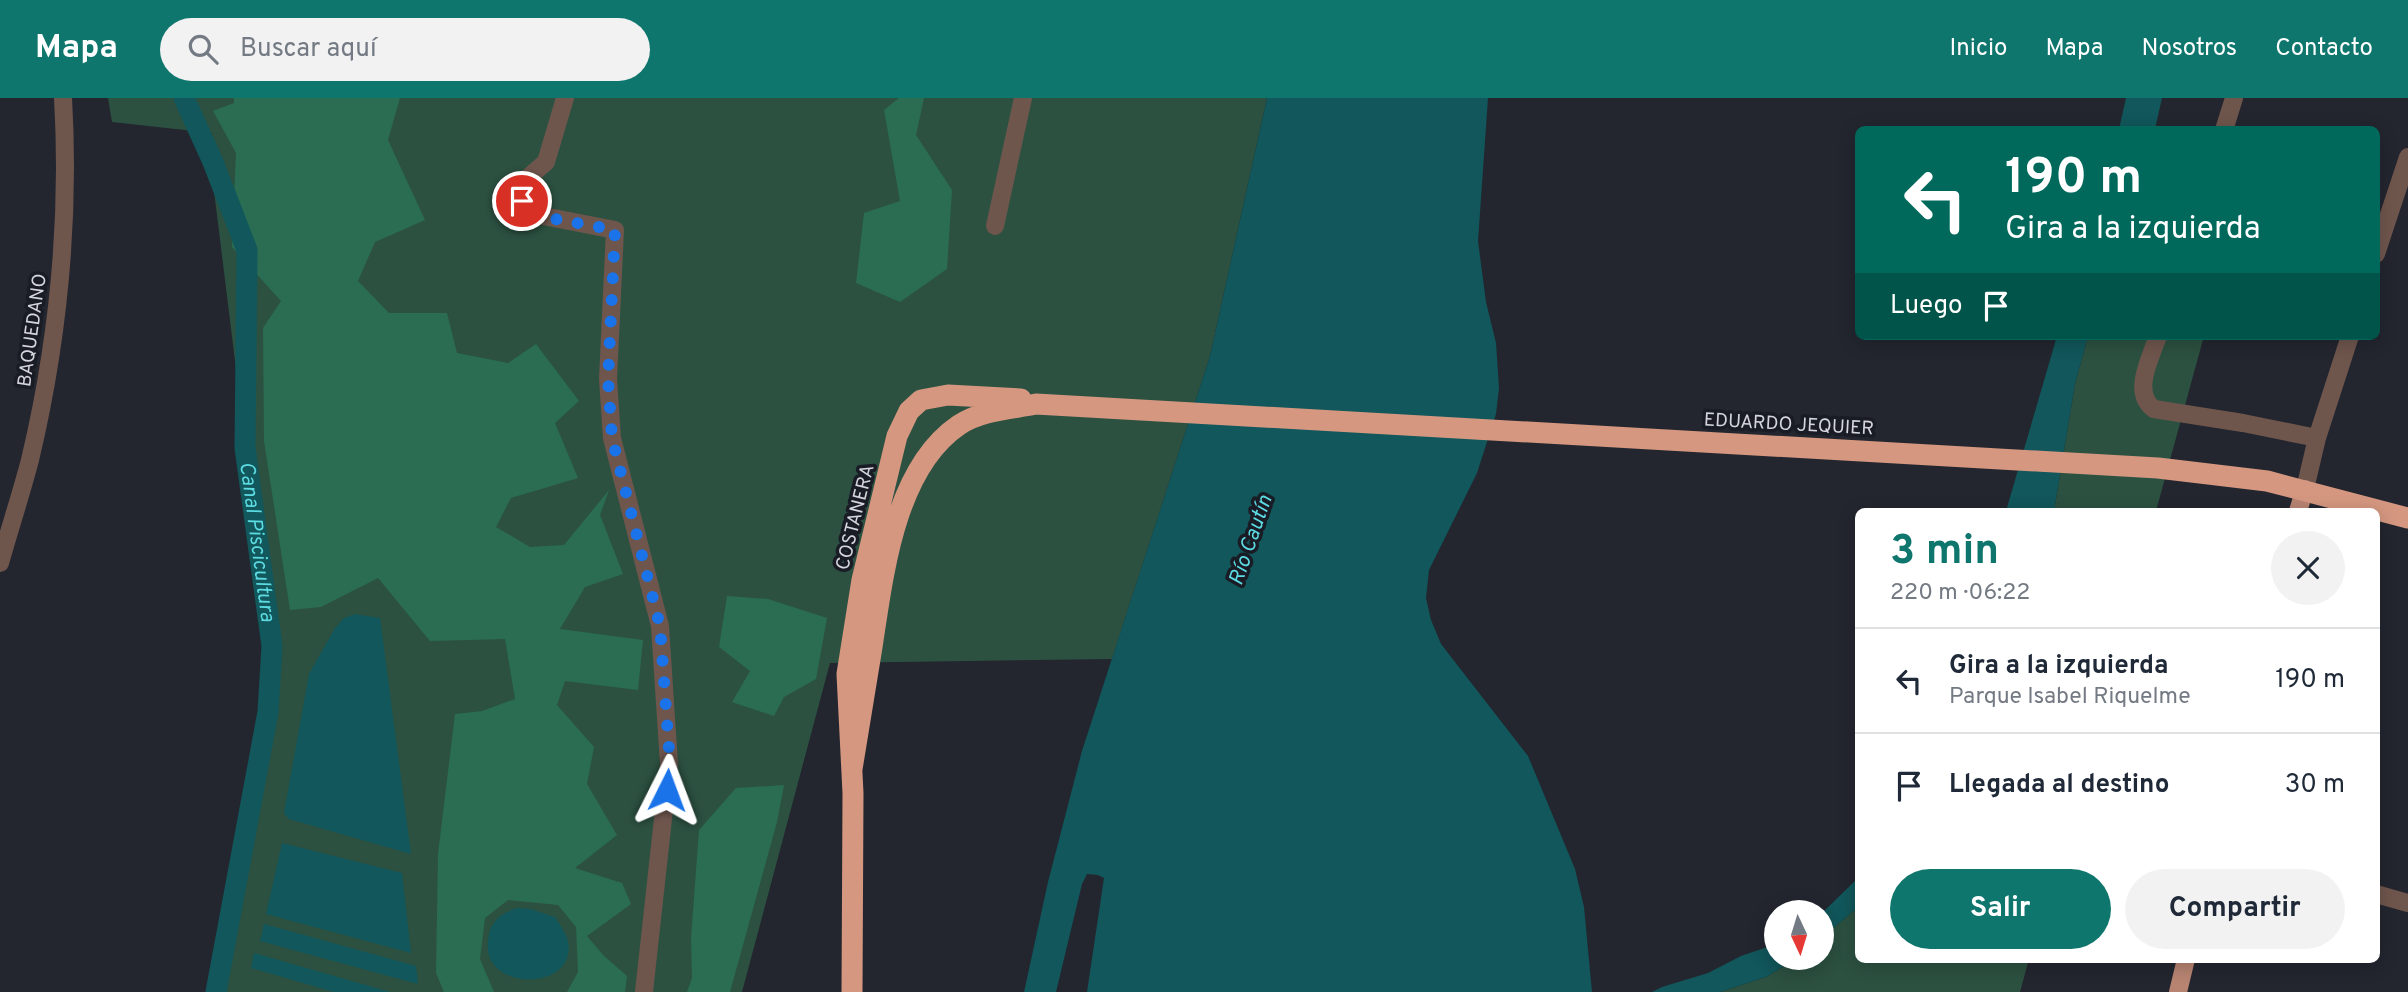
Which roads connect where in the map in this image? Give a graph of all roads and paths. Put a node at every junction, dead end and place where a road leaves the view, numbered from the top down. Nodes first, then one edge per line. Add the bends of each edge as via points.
1 (63, 98) edge
2 (565, 98) edge
3 (1023, 98) edge
4 (2234, 98) edge
5 (2225, 126) edge
6 (2408, 157) edge
7 (995, 226) dead end
8 (2380, 242) edge
9 (2157, 340) edge
10 (2349, 340) edge
11 (1036, 404) junction
12 (1161, 410) joint
13 (2317, 438) junction
14 (2305, 489) junction
15 (2299, 508) edge
16 (2372, 508) edge
17 (2380, 510) edge
18 (2408, 518) edge
19 (0, 563) edge
20 (852, 769) junction
21 (2380, 895) edge
22 (2408, 903) edge
23 (2185, 963) edge
24 (644, 992) edge
25 (852, 992) edge
26 (2178, 992) edge

1 - 19 street, BAQUEDANO via 63,233 54,328 29,463
2 - 24 street via 546,162 515,189 528,214 615,230 608,379 612,438 660,626 670,764
3 - 7 street
4 - 5 street
6 - 8 street
9 - 13 street via 2142,390 2154,409
10 - 13 street
11 - 12 highway, COSTANERA
11 - 20 highway, COSTANERA via 961,424 936,448 910,487 896,524 880,599
11 - 20 highway, COSTANERA via 1020,398 948,395 921,400 909,411 897,436 853,630 847,674
12 - 14 highway, EDUARDO JEQUIER via 2102,464
13 - 14 street
14 - 15 main road
14 - 16 highway, EDUARDO JEQUIER
17 - 18 highway, EDUARDO JEQUIER
20 - 25 highway, COSTANERA
21 - 22 street
23 - 26 main road

